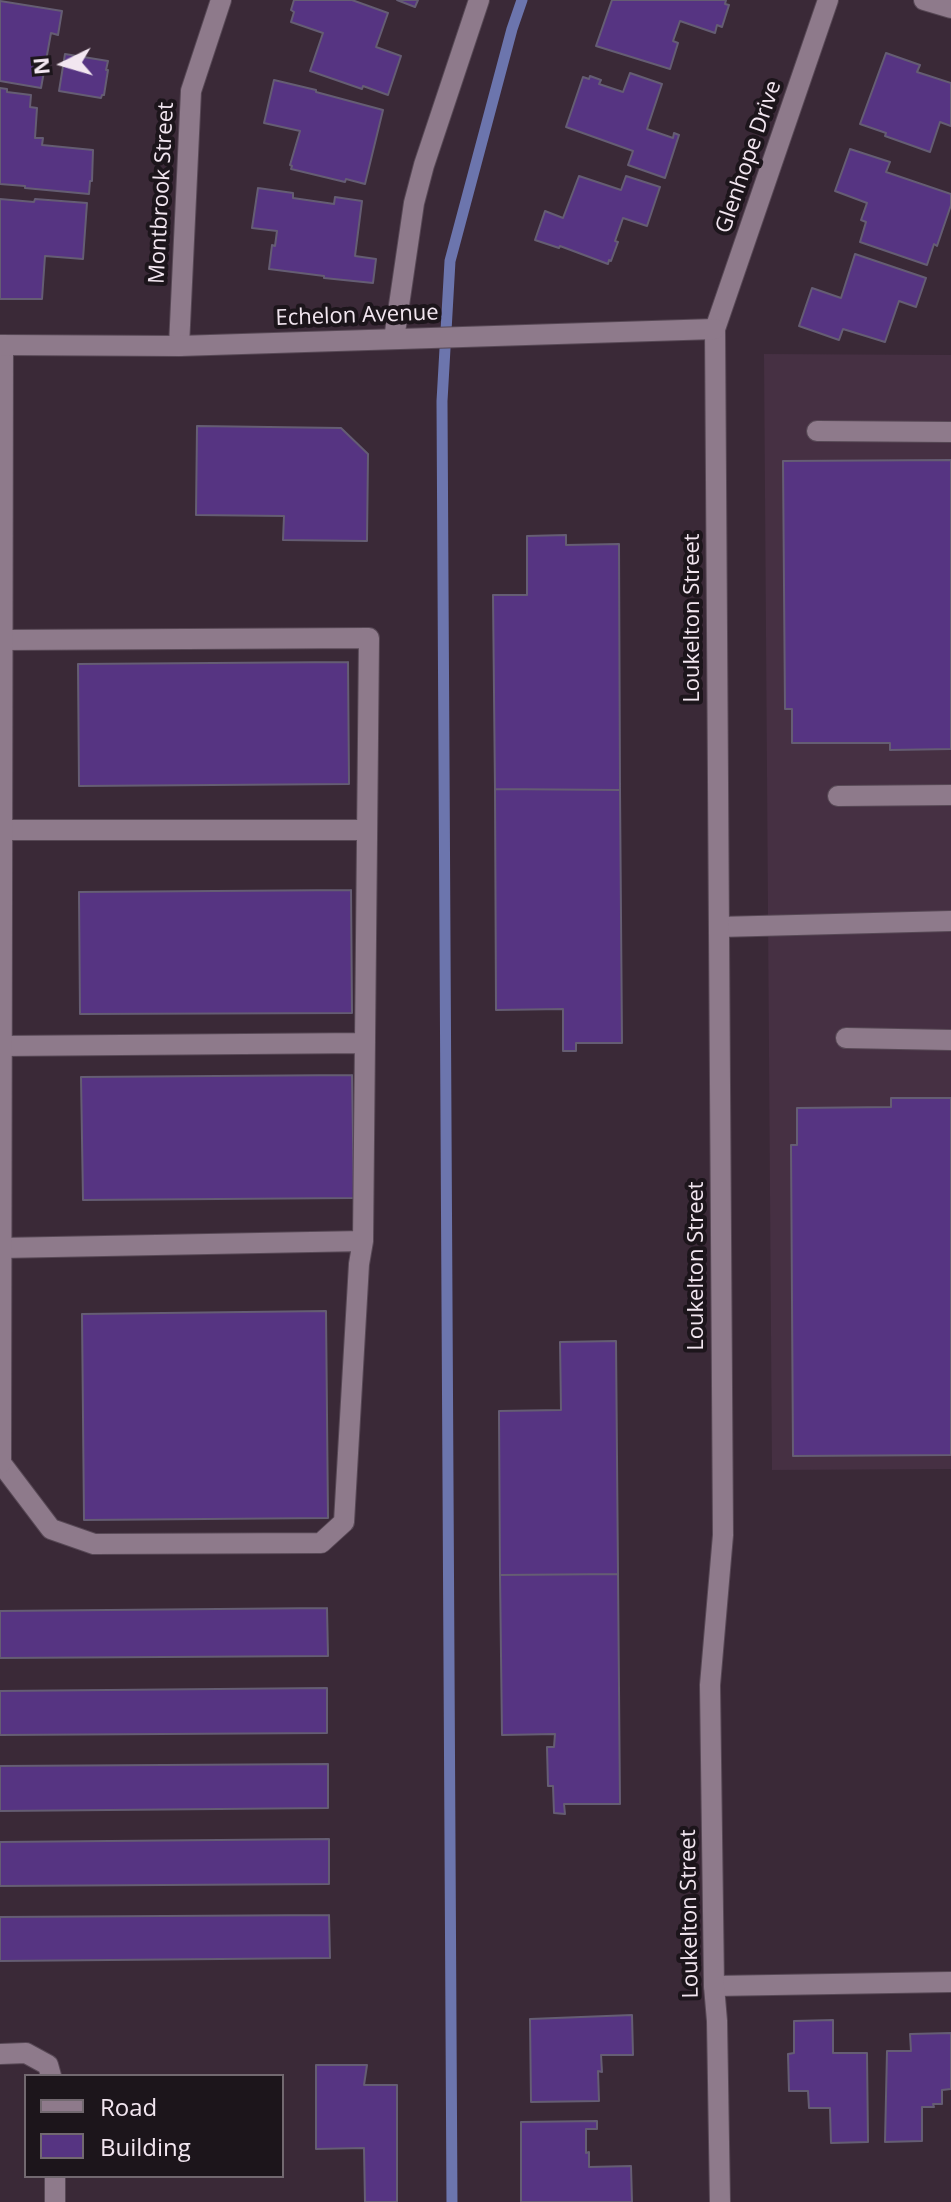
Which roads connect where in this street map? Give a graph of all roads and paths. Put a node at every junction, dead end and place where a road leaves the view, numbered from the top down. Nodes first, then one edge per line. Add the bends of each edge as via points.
1 (221, 0) edge
2 (479, 0) edge
3 (828, 0) edge
4 (924, 0) edge
5 (951, 8) edge
6 (715, 329) junction
7 (394, 339) junction
8 (1, 345) edge
9 (179, 346) junction
10 (817, 431) dead end
11 (951, 432) edge
12 (2, 640) junction
13 (1, 700) edge
14 (951, 795) edge
15 (838, 796) dead end
16 (1, 830) edge
17 (367, 830) junction
18 (0, 907) edge
19 (951, 921) edge
20 (719, 927) junction
21 (846, 1038) dead end
22 (951, 1040) edge
23 (365, 1043) junction
24 (1, 1046) edge
25 (1, 1125) edge
26 (363, 1241) junction
27 (1, 1248) edge
28 (1, 1334) edge
29 (1, 1463) edge
30 (951, 1982) edge
31 (714, 1986) junction
32 (0, 2054) edge
33 (50, 2074) edge
34 (55, 2178) edge
35 (55, 2202) edge
36 (720, 2202) edge

1 - 9 street, Montbrook Street via 191,91
2 - 7 street via 424,165
3 - 6 street, Glenhope Drive
4 - 5 street
6 - 7 street, Echelon Avenue
6 - 20 street, Loukelton Street
7 - 9 street, Echelon Avenue
8 - 9 street, Echelon Avenue
8 - 12 street
10 - 11 street
12 - 13 street
12 - 17 street via 369,638
13 - 16 street
14 - 15 street
16 - 17 street
16 - 18 street
17 - 23 street
18 - 24 street
19 - 20 street
20 - 31 street, Loukelton Street via 723,1535 710,1685
21 - 22 street
23 - 24 street
23 - 26 street
24 - 25 street
25 - 27 street
26 - 27 street
26 - 29 street via 344,1522 321,1543 94,1544 51,1529
27 - 28 street
28 - 29 street
30 - 31 street
31 - 36 street, Loukelton Street
32 - 33 street via 26,2053 48,2065
34 - 35 street

